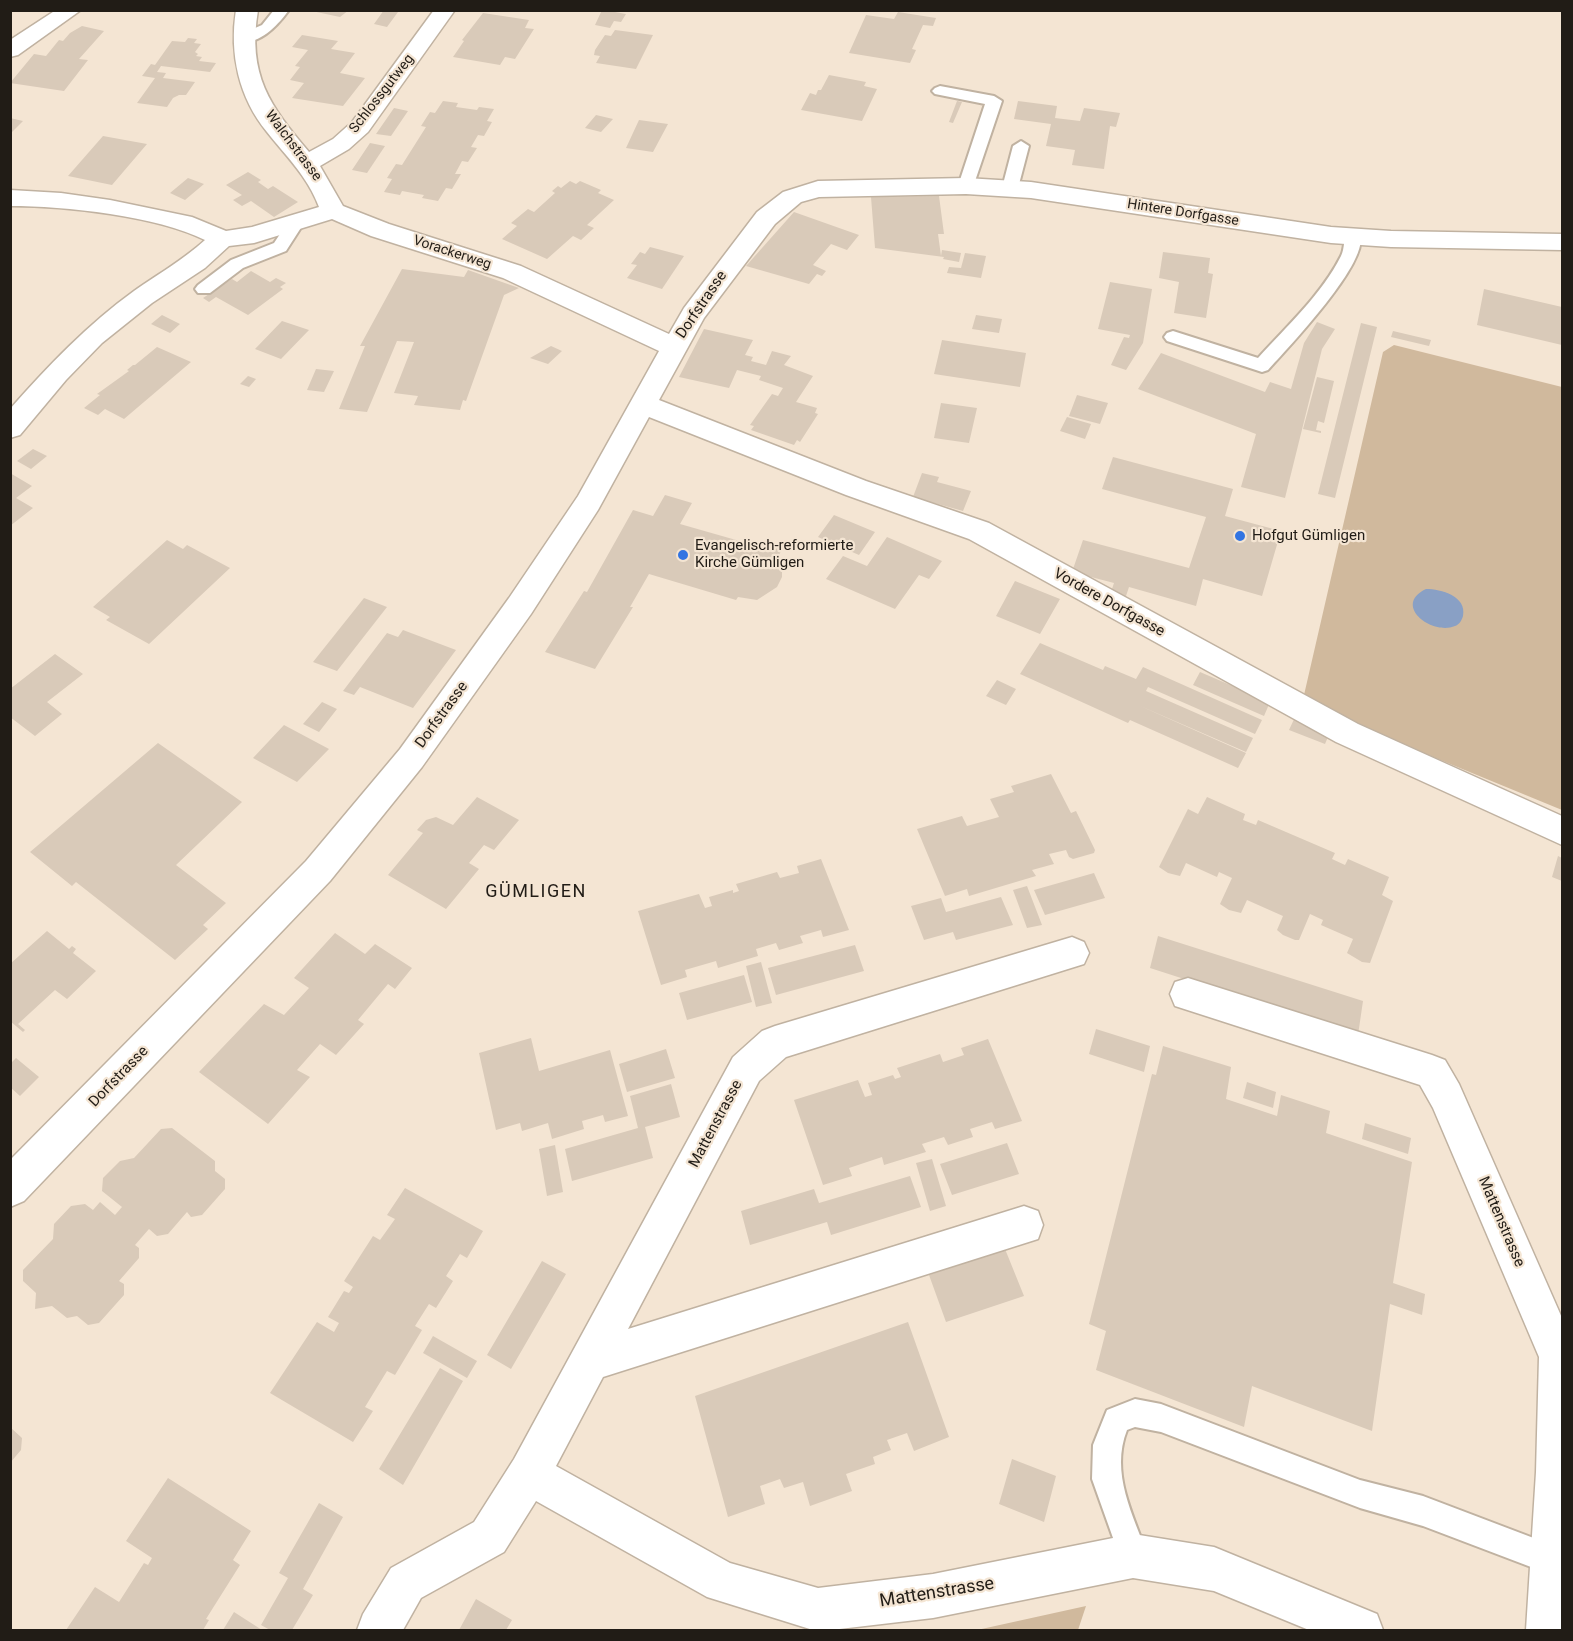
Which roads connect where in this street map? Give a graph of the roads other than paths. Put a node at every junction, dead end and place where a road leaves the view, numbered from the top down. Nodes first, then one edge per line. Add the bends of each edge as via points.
1 (71, 10) edge
2 (247, 10) edge
3 (282, 10) edge
4 (445, 10) edge
5 (244, 38) junction
6 (10, 51) edge
7 (940, 91) dead end
8 (1021, 146) dead end
9 (307, 164) junction
10 (966, 186) junction
11 (1010, 188) junction
12 (805, 193) joint
13 (10, 198) edge
14 (333, 211) junction
15 (296, 223) junction
16 (1353, 237) junction
17 (222, 239) junction
18 (1563, 242) edge
19 (204, 289) dead end
20 (1173, 337) dead end
21 (674, 347) junction
22 (643, 404) junction
23 (10, 428) edge
24 (1563, 831) edge
25 (1072, 953) dead end
26 (1188, 994) dead end
27 (10, 1188) edge
28 (1024, 1225) dead end
29 (590, 1361) junction
30 (529, 1474) junction
31 (1133, 1556) junction
32 (1552, 1560) junction
33 (379, 1630) edge
34 (1361, 1630) edge
35 (1548, 1630) edge

1 - 6 street
2 - 5 street, Walchstrasse
3 - 5 lane via 267,28
4 - 9 street, Schlossgutweg via 360,127
5 - 9 street, Walchstrasse via 251,78 271,122
7 - 10 lane via 994,101
8 - 11 lane
9 - 14 street, Walchstrasse
10 - 11 street, Hintere Dorfgasse
10 - 12 street, Hintere Dorfgasse via 818,189
11 - 16 street, Hintere Dorfgasse
12 - 21 street, Dorfstrasse via 780,205 748,239
13 - 17 street via 98,204 195,225
14 - 15 street
14 - 21 street, Vorackerweg via 512,272
15 - 17 street
15 - 19 lane via 280,247 237,264
16 - 18 street, Hintere Dorfgasse
16 - 20 lane via 1351,254 1322,297 1262,366
17 - 23 street via 93,337
21 - 22 street, Dorfstrasse
22 - 24 street, Vordere Dorfgasse via 856,488 979,531 1347,733
22 - 27 street, Dorfstrasse via 588,503 411,758 318,871
25 - 29 street, Mattenstrasse via 774,1043 746,1069
26 - 32 street, Mattenstrasse via 1432,1072 1446,1096 1559,1357
28 - 29 street
29 - 30 street, Mattenstrasse
30 - 31 street, Mattenstrasse via 722,1582 818,1610 933,1596
30 - 33 street, Mattenstrasse via 489,1537 406,1583
31 - 32 lane via 1106,1479 1107,1445 1117,1420 1135,1413 1161,1418 1360,1494 1423,1511
31 - 34 street, Mattenstrasse via 1214,1569
32 - 35 street, Mattenstrasse

